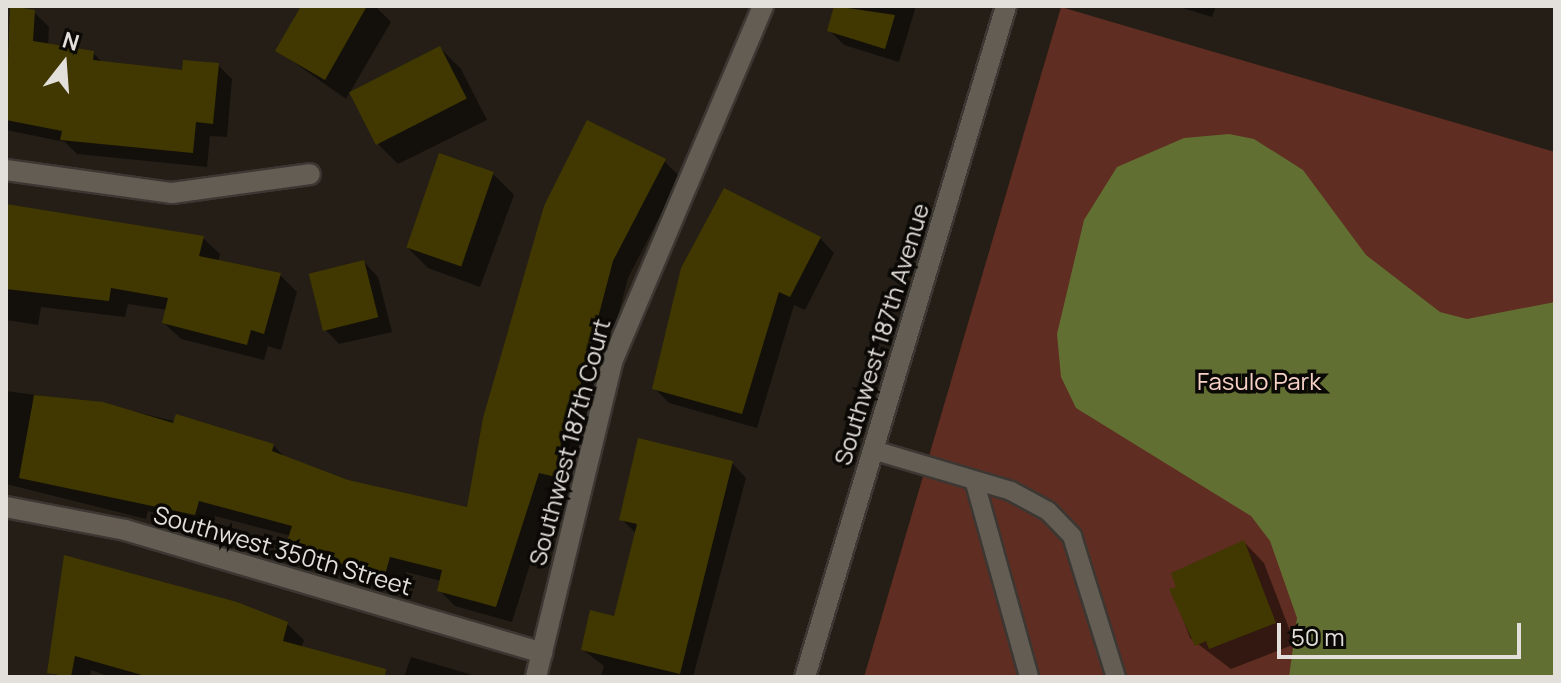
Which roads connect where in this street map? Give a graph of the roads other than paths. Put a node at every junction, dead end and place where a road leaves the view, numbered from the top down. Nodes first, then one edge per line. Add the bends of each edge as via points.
1 (763, 6) edge
2 (1006, 6) edge
3 (6, 170) edge
4 (310, 174) dead end
5 (873, 450) junction
6 (975, 483) junction
7 (6, 507) edge
8 (542, 653) junction
9 (536, 677) edge
10 (805, 677) edge
11 (1029, 677) edge
12 (1116, 677) edge

1 - 8 street, Southwest 187th Court via 728,103 659,240 617,349
2 - 5 street, Southwest 187th Avenue
3 - 4 street via 172,193
5 - 6 lane
5 - 10 street, Southwest 187th Avenue
6 - 11 lane
6 - 12 lane via 1048,511 1072,536
7 - 8 street, Southwest 350th Street via 125,530
8 - 9 street, Southwest 187th Court

